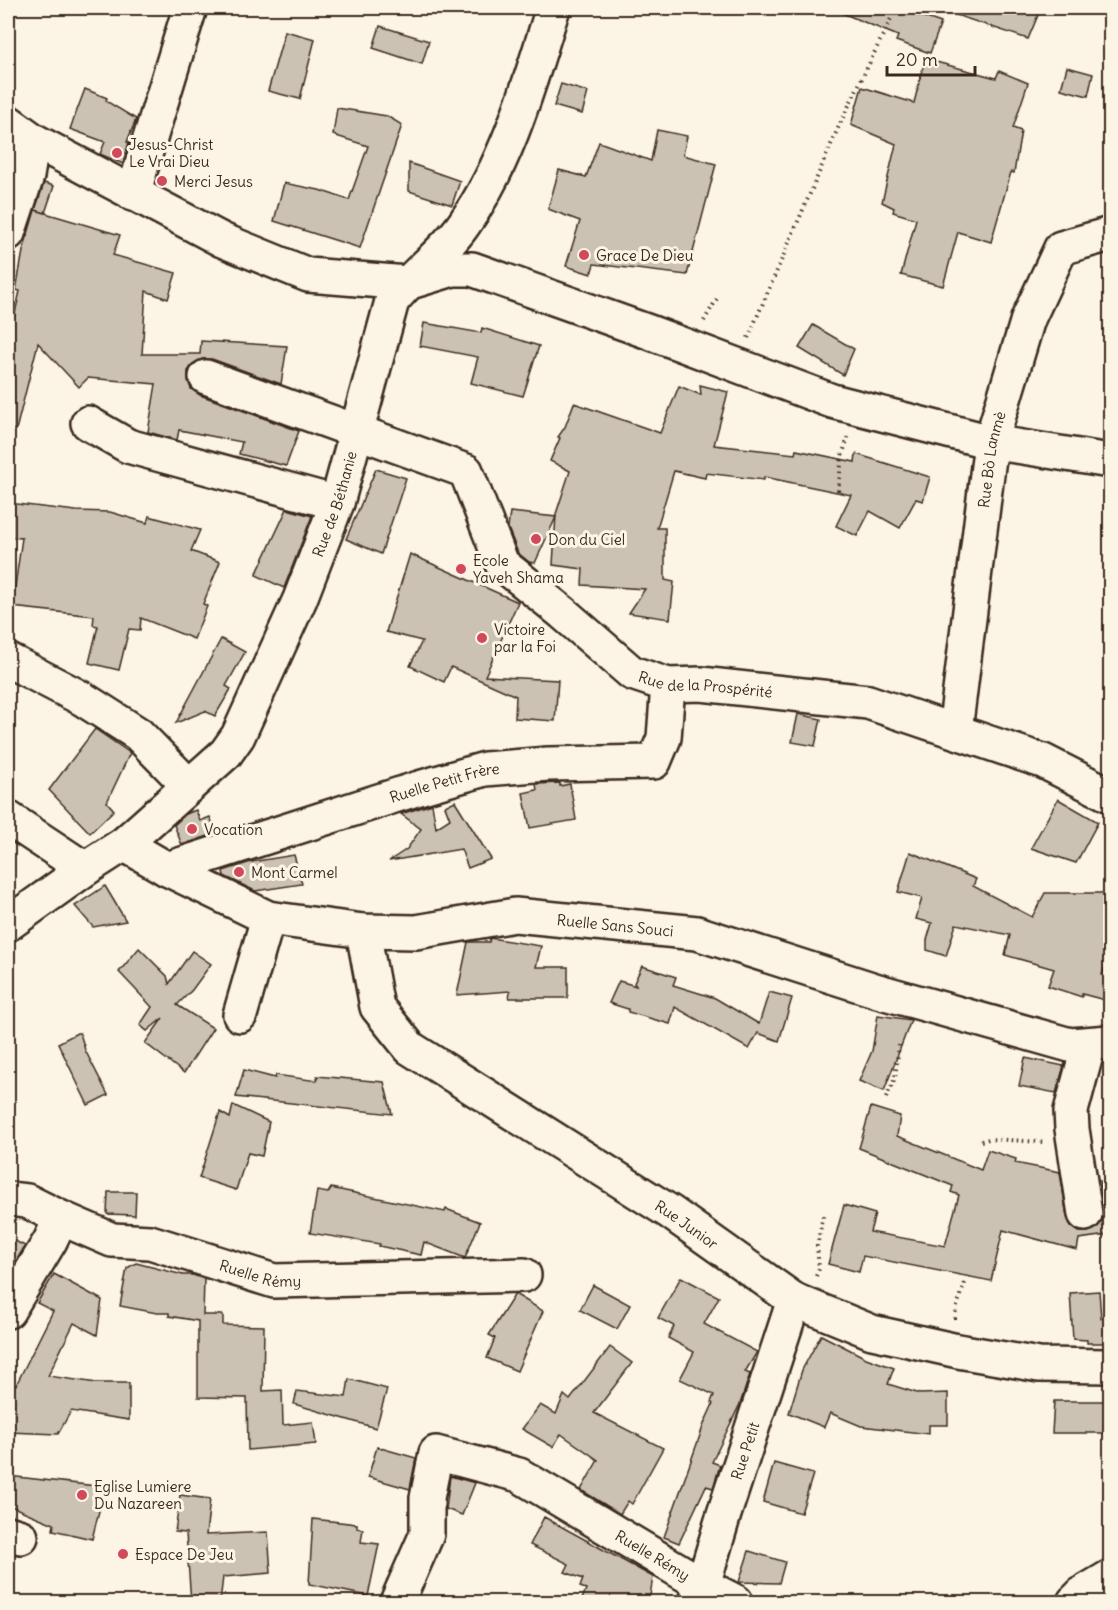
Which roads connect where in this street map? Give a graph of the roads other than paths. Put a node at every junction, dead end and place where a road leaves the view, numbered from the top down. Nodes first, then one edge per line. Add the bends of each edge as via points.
1 (190, 8) edge
2 (546, 9) edge
3 (20, 131) edge
4 (134, 194) junction
5 (8, 233) edge
6 (1110, 234) edge
7 (407, 283) junction
8 (206, 377) dead end
9 (88, 423) dead end
10 (357, 430) junction
11 (991, 442) junction
12 (1110, 461) edge
13 (337, 503) junction
14 (8, 660) edge
15 (668, 685) junction
16 (955, 731) junction
17 (189, 786) junction
18 (1110, 795) edge
19 (8, 818) edge
20 (124, 844) junction
21 (85, 869) junction
22 (167, 869) junction
23 (268, 918) junction
24 (8, 924) edge
25 (363, 931) junction
26 (240, 1015) dead end
27 (1100, 1043) edge
28 (8, 1199) edge
29 (1085, 1214) dead end
30 (61, 1218) junction
31 (524, 1275) dead end
32 (798, 1301) junction
33 (8, 1311) edge
34 (1110, 1366) edge
35 (1110, 1577) edge
36 (700, 1594) edge
37 (397, 1602) edge
38 (736, 1602) edge
39 (1074, 1602) edge

1 - 4 street
2 - 7 street, Rue de Béthanie via 513,131 494,173 465,224 440,254
3 - 4 street
3 - 5 street via 27,176
4 - 7 street via 231,244 308,275
6 - 11 street, Rue Bò Lanmè via 1061,248 1028,319
7 - 10 street, Rue de Béthanie via 392,301
7 - 11 street via 453,269 472,269 832,401
8 - 10 street, Rue de la Prospérité
9 - 13 street via 128,446
10 - 13 street, Rue de Béthanie
10 - 15 street, Rue de la Prospérité via 465,471 502,564 632,673
11 - 12 street
11 - 16 street, Rue Bò Lanmè
13 - 17 street, Rue de Béthanie via 300,599 238,736 226,753
14 - 17 street via 83,699 138,734
15 - 16 street, Rue de la Prospérité via 701,684 868,702
15 - 22 street, Ruelle Petit Frère via 664,738 654,762 485,769
16 - 18 street, Rue de la Prospérité via 1043,761
17 - 20 street, Rue de Béthanie
19 - 21 street
20 - 21 street, Rue de Béthanie
20 - 22 street, Ruelle Sans Souci
21 - 24 street, Rue de Béthanie
22 - 23 street, Ruelle Sans Souci
23 - 25 street, Ruelle Sans Souci
23 - 26 street
25 - 27 street, Ruelle Sans Souci via 416,932 515,915 697,933 901,998 1070,1045
25 - 32 street, Rue Junior via 377,1007 410,1048 670,1212
27 - 29 street via 1071,1111
28 - 30 street, Ruelle Rémy via 27,1201
30 - 31 street, Ruelle Rémy via 112,1240 150,1242 274,1281
30 - 33 street
32 - 34 street, Rue Junior via 872,1332 950,1349 1039,1365
32 - 36 street, Rue Petit
35 - 39 street
36 - 37 street, Ruelle Rémy via 519,1475 436,1453 427,1498 427,1534
36 - 38 street, Ruelle Rémy

